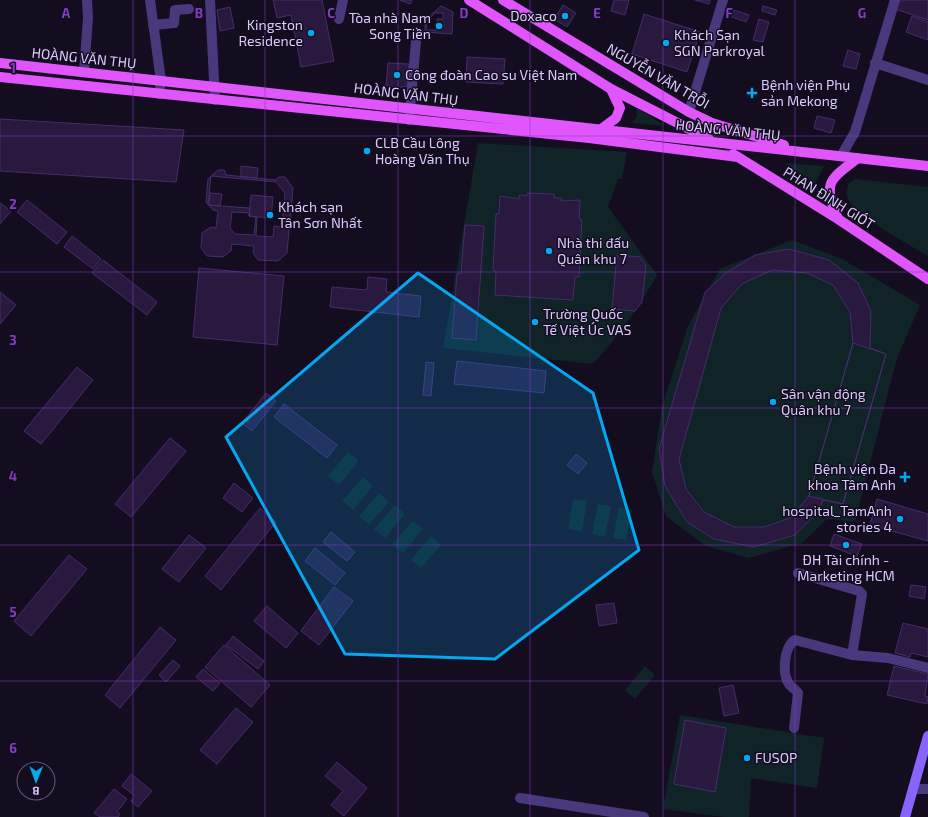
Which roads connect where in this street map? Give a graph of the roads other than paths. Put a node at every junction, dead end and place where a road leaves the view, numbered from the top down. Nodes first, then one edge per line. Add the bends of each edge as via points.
1 (87, 0) edge
2 (150, 0) edge
3 (210, 0) edge
4 (343, 0) edge
5 (469, 0) edge
6 (723, 0) edge
7 (895, 0) edge
8 (505, 1) edge
9 (189, 9) dead end
10 (497, 17) junction
11 (339, 19) dead end
12 (153, 25) junction
13 (416, 42) dead end
14 (0, 63) edge
15 (876, 63) junction
16 (84, 72) junction
17 (0, 77) edge
18 (928, 80) edge
19 (161, 81) junction
20 (215, 87) junction
21 (611, 89) junction
22 (159, 94) junction
23 (215, 100) junction
24 (689, 112) junction
25 (410, 115) junction
26 (600, 130) junction
27 (715, 143) junction
28 (809, 153) junction
29 (842, 156) junction
30 (738, 157) junction
31 (858, 158) junction
32 (928, 166) edge
33 (838, 219) junction
34 (928, 279) edge
35 (798, 573) dead end
36 (852, 655) junction
37 (928, 668) edge
38 (794, 728) dead end
39 (928, 736) edge
40 (913, 789) junction
41 (928, 789) edge
42 (520, 798) dead end
43 (644, 817) edge
44 (905, 817) edge

1 - 16 street
2 - 12 street
3 - 20 street
4 - 11 street
5 - 10 main road
6 - 24 street
7 - 15 street
8 - 10 main road
8 - 24 main road, NGUYỄN VĂN TRỖI
9 - 12 street via 176,10 174,23
10 - 21 main road
12 - 19 street
13 - 25 street
14 - 16 main road, HOÀNG VĂN THỤ
15 - 18 street
15 - 29 street via 855,132
16 - 19 main road, HOÀNG VĂN THỤ
17 - 22 main road, HOÀNG VĂN THỤ
19 - 20 main road, HOÀNG VĂN THỤ
19 - 22 street
20 - 23 street
20 - 25 main road, HOÀNG VĂN THỤ
21 - 26 main road via 620,108 616,118
21 - 27 main road
22 - 23 main road, HOÀNG VĂN THỤ
23 - 25 main road, HOÀNG VĂN THỤ
24 - 28 main road, NGUYỄN VĂN TRỖI via 739,132
25 - 26 main road, HOÀNG VĂN THỤ
25 - 30 main road, HOÀNG VĂN THỤ
26 - 27 main road, HOÀNG VĂN THỤ
27 - 28 main road, HOÀNG VĂN THỤ
27 - 30 main road, PHAN ĐÌNH GIÓT
28 - 29 main road
29 - 31 main road
30 - 33 main road, PHAN ĐÌNH GIÓT
31 - 32 main road
31 - 33 main road via 835,176 830,185 829,196
33 - 34 main road, PHAN ĐÌNH GIÓT
35 - 36 street via 862,594
36 - 37 street via 888,658
36 - 38 street via 796,640 791,643 787,652 785,676 789,685 798,693
39 - 40 main road
40 - 41 street
40 - 44 main road
42 - 43 street

